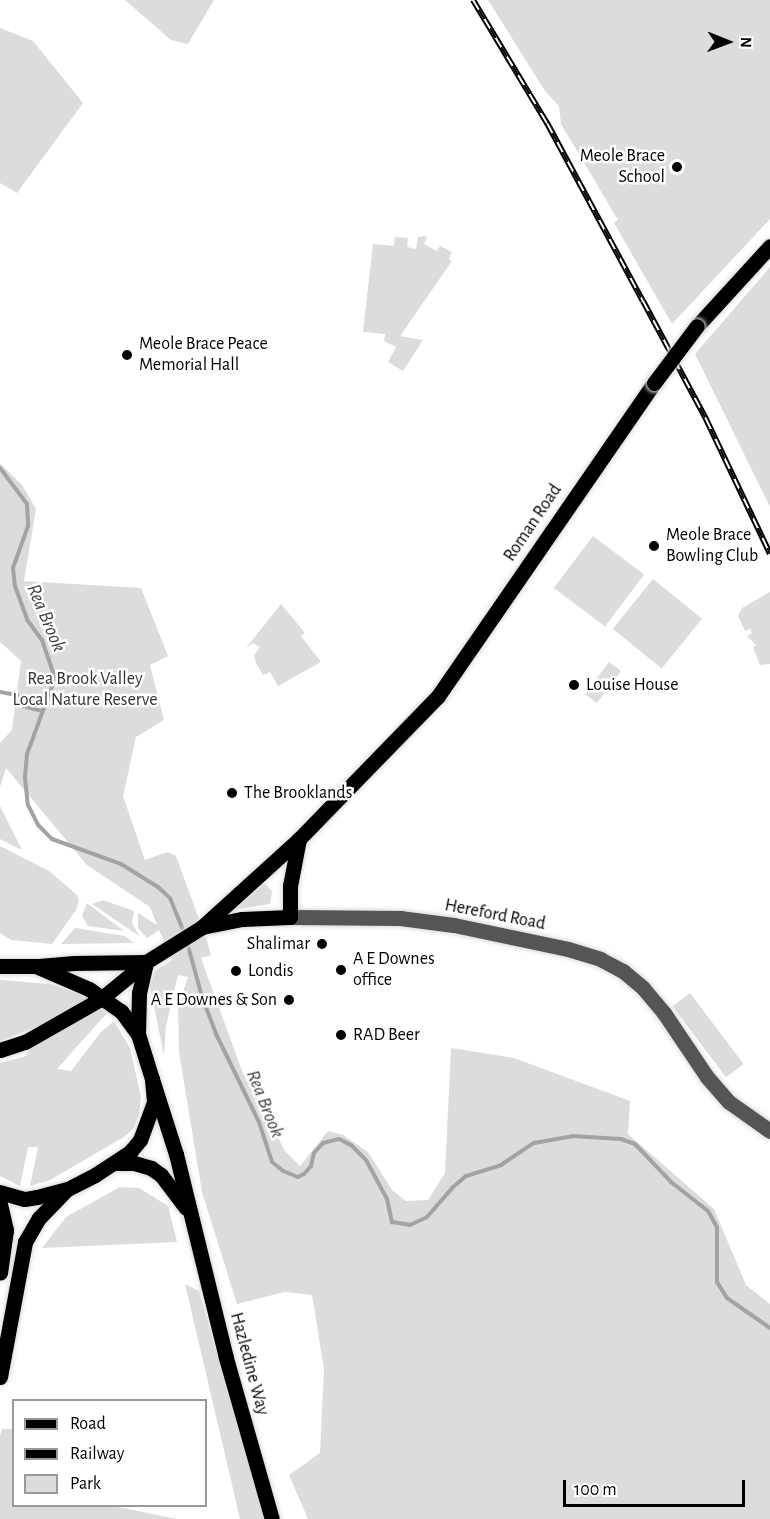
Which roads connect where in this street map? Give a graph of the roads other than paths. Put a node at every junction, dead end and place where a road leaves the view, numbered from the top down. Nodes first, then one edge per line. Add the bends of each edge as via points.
1 (770, 246) edge
2 (299, 839) junction
3 (290, 916) junction
4 (202, 927) junction
5 (146, 962) junction
6 (0, 966) edge
7 (36, 966) junction
8 (102, 998) junction
9 (138, 1034) junction
10 (0, 1050) edge
11 (152, 1079) junction
12 (770, 1131) edge
13 (114, 1163) junction
14 (67, 1190) junction
15 (0, 1192) edge
16 (0, 1204) edge
17 (192, 1218) junction
18 (0, 1273) edge
19 (0, 1377) edge
20 (272, 1519) edge

1 - 2 main road, Roman Road, bridge via 697,327 654,383 438,696
2 - 3 main road via 290,886
2 - 4 main road, Roman Road
3 - 4 main road, Hereford Road
3 - 12 street, Hereford Road via 400,918 464,927 600,959 643,988 706,1077 729,1102
4 - 5 main road, Hereford Road
5 - 7 main road
5 - 8 main road, Hereford Road
5 - 9 main road via 139,993
6 - 7 main road
7 - 8 main road
8 - 9 main road via 121,1011
8 - 10 main road, Hereford Road via 25,1042
9 - 11 main road, Hazledine Way
11 - 13 main road via 154,1102 150,1120 140,1140
11 - 17 main road, Hazledine Way
13 - 14 main road
13 - 17 main road, Hazledine Way via 134,1163 156,1172 183,1201
14 - 15 main road via 24,1199
14 - 19 main road via 39,1218 25,1242
16 - 18 main road via 6,1230
17 - 20 main road, Hazledine Way via 226,1358

